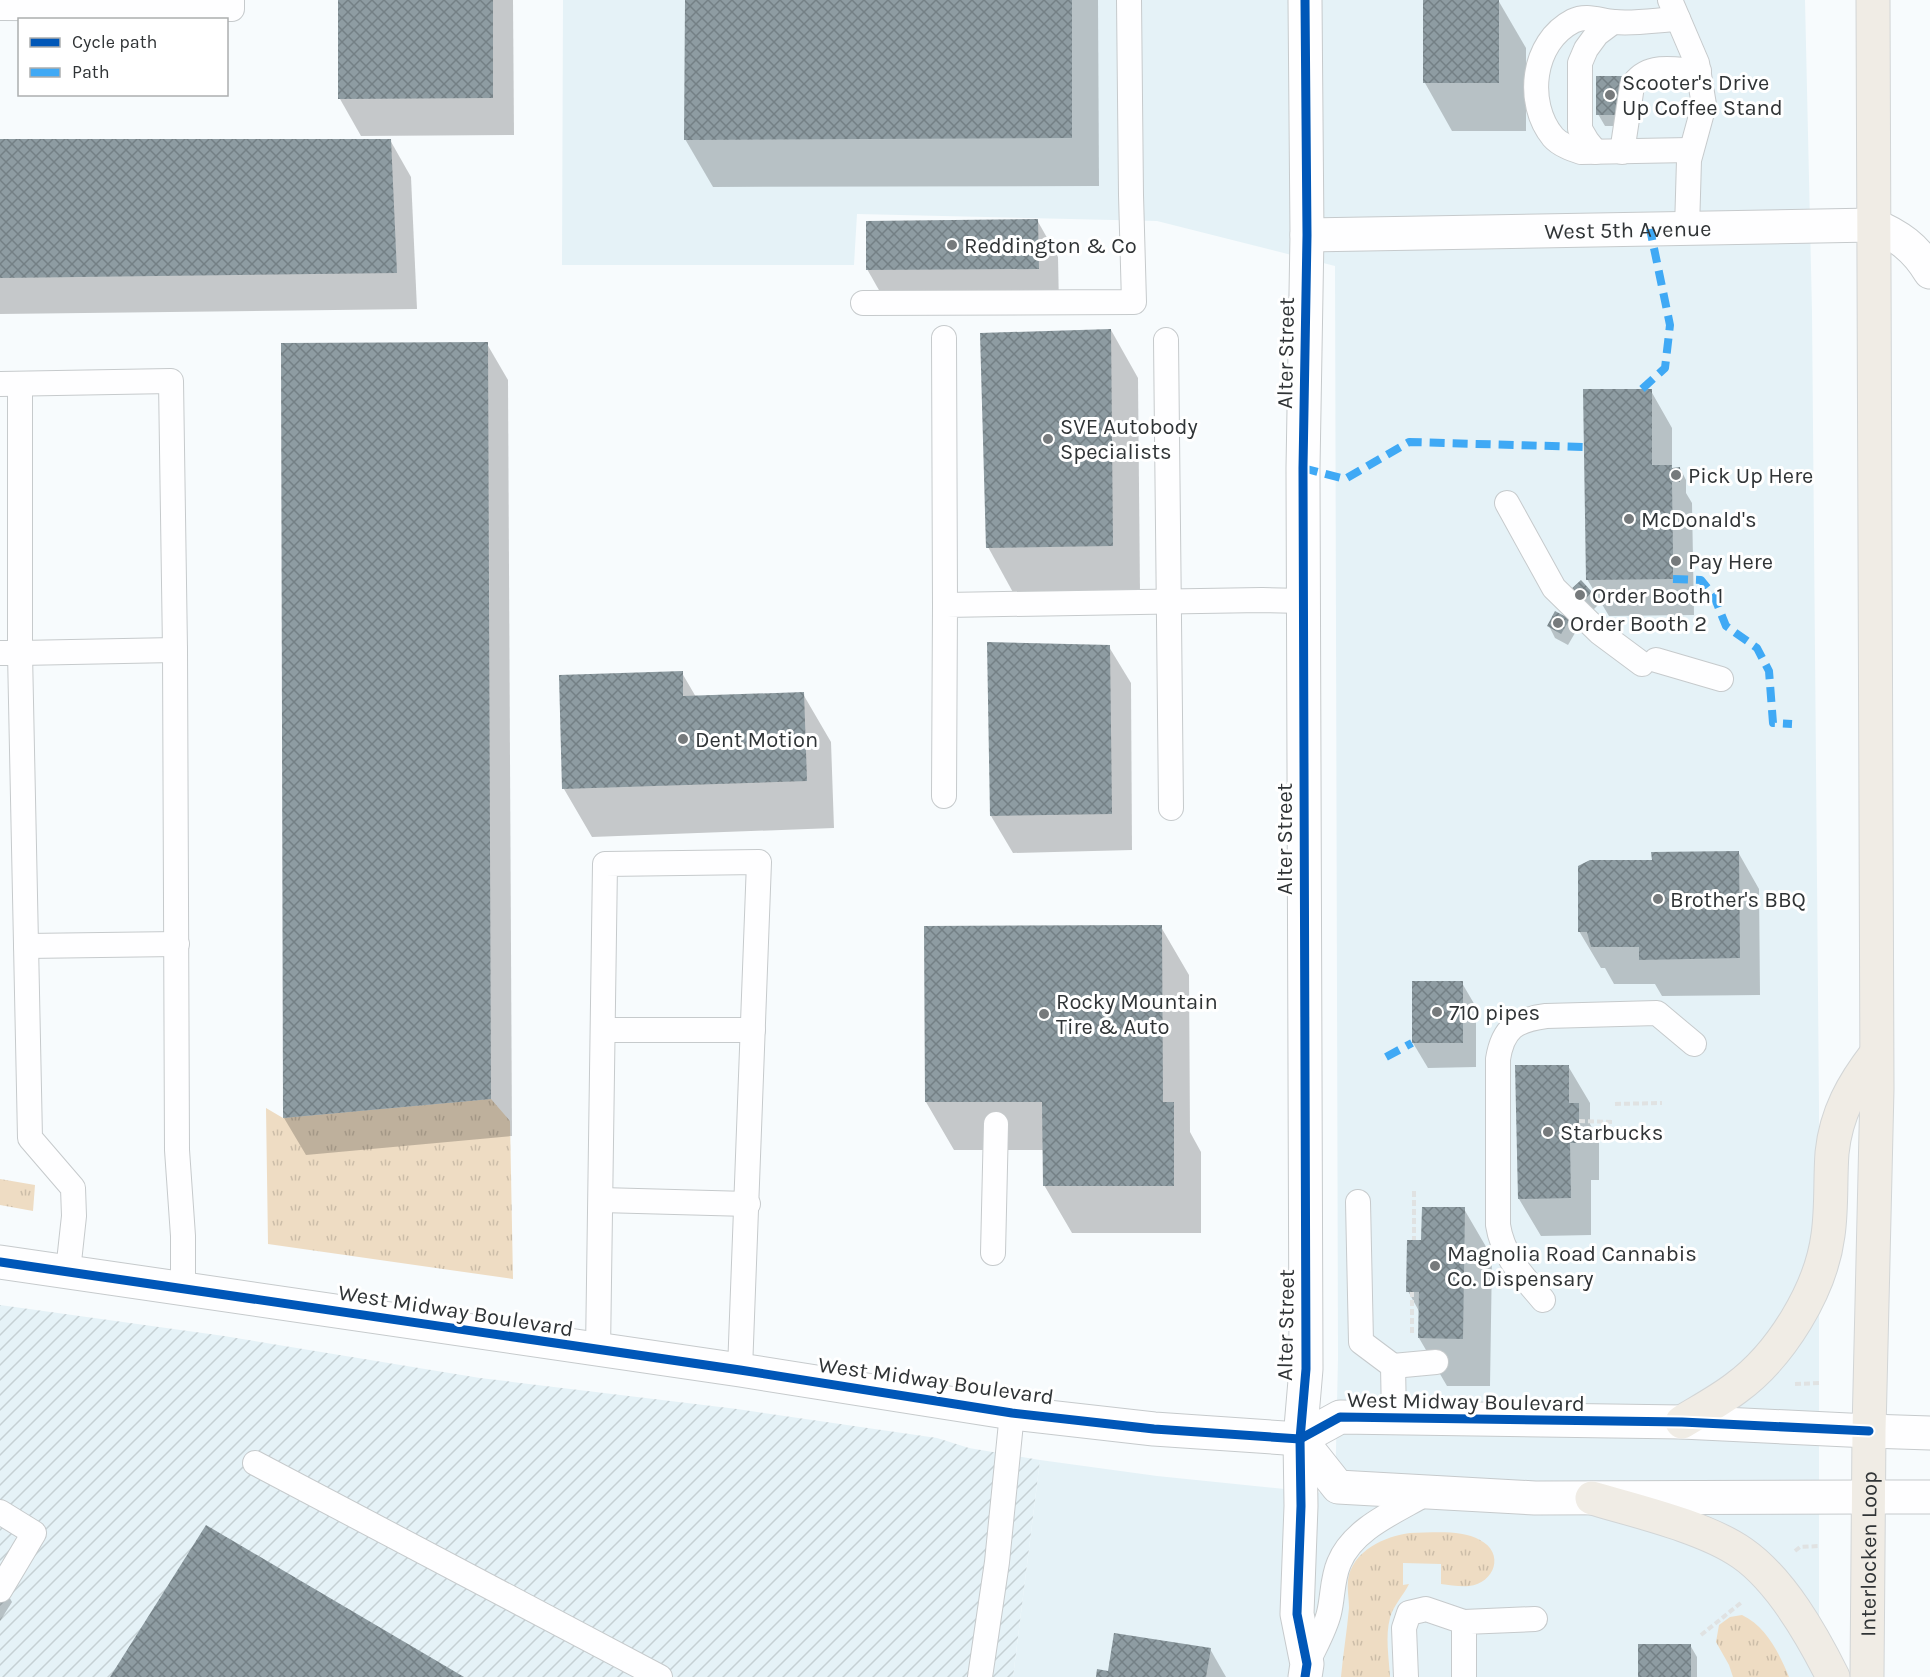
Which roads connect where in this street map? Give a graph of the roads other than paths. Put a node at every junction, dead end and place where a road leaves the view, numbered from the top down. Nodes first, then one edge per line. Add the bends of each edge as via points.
1 (232, 0) edge
2 (1129, 0) edge
3 (1305, 0) edge
4 (1873, 0) edge
5 (0, 8) edge
6 (1674, 9) edge
7 (1613, 22) junction
8 (1698, 72) junction
9 (1690, 150) junction
10 (1596, 152) junction
11 (1622, 152) junction
12 (1873, 225) junction
13 (1687, 229) junction
14 (1307, 235) junction
15 (1930, 272) edge
16 (863, 303) dead end
17 (944, 338) dead end
18 (1167, 340) dead end
19 (10, 384) edge
20 (1507, 503) dead end
21 (10, 514) edge
22 (1303, 601) junction
23 (1170, 603) junction
24 (945, 605) junction
25 (175, 650) junction
26 (10, 653) edge
27 (1721, 679) dead end
28 (944, 796) dead end
29 (1171, 808) dead end
30 (177, 944) junction
31 (26, 946) junction
32 (603, 1030) junction
33 (753, 1030) junction
34 (1694, 1044) dead end
35 (1876, 1054) junction
36 (996, 1124) dead end
37 (601, 1200) junction
38 (1358, 1202) dead end
39 (748, 1204) junction
40 (993, 1253) dead end
41 (0, 1262) edge
42 (68, 1271) junction
43 (183, 1288) junction
44 (1543, 1300) dead end
45 (598, 1351) junction
46 (1436, 1362) dead end
47 (1392, 1366) junction
48 (740, 1371) junction
49 (1012, 1413) junction
50 (1394, 1418) junction
51 (1682, 1422) junction
52 (1869, 1431) junction
53 (1930, 1433) edge
54 (1299, 1439) junction
55 (255, 1463) dead end
56 (1427, 1493) junction
57 (1869, 1497) junction
58 (1930, 1497) edge
59 (1592, 1498) junction
60 (0, 1512) edge
61 (0, 1590) edge
62 (1535, 1620) dead end
63 (1464, 1622) junction
64 (1306, 1670) edge
65 (660, 1677) edge
66 (980, 1677) edge
67 (1406, 1677) edge
68 (1464, 1677) edge
69 (1833, 1677) edge
70 (1867, 1677) edge

1 - 5 lane via 232,9
2 - 16 lane via 1134,302
3 - 14 street, Alter Street
4 - 12 main road, Interlocken Loop
6 - 7 lane
6 - 8 lane via 1698,63
7 - 10 lane via 1597,34 1580,63 1580,129
7 - 10 lane via 1574,20 1547,45 1536,82 1544,123 1555,139 1581,152
8 - 9 lane via 1704,105
8 - 11 lane via 1648,70 1637,78 1632,86
9 - 11 lane
9 - 13 lane
10 - 11 lane
12 - 13 street, West 5th Avenue
12 - 15 street, West 5th Avenue via 1912,248
12 - 35 main road, Interlocken Loop
13 - 14 street, West 5th Avenue
14 - 22 street, Alter Street
17 - 24 lane
18 - 23 lane
19 - 21 lane
19 - 25 lane via 171,381
20 - 27 lane via 1554,588 1599,632 1649,662
21 - 26 lane
22 - 23 lane
22 - 54 street, Alter Street via 1306,1369
23 - 24 lane
23 - 29 lane
24 - 28 lane
25 - 26 lane
25 - 30 lane
26 - 31 lane
30 - 31 lane
30 - 43 lane via 177,1150
31 - 42 lane via 30,1138 73,1188
32 - 33 lane
32 - 33 lane via 605,864 759,862
32 - 37 lane
33 - 39 lane
34 - 44 lane via 1657,1013 1529,1018 1516,1024 1501,1042 1499,1233 1515,1268
35 - 51 main road via 1856,1080 1840,1114 1833,1150 1828,1236 1816,1279 1803,1305 1784,1339 1759,1368 1736,1389
35 - 52 main road, Interlocken Loop
36 - 40 lane
37 - 39 lane
37 - 45 lane
38 - 47 lane via 1361,1342
39 - 48 lane
41 - 42 street, West Midway Boulevard
42 - 43 street, West Midway Boulevard
43 - 45 street, West Midway Boulevard
45 - 48 street, West Midway Boulevard
46 - 47 lane
47 - 50 lane
48 - 49 street, West Midway Boulevard
49 - 54 street, West Midway Boulevard via 1165,1430
49 - 66 lane via 997,1562
50 - 51 street, West Midway Boulevard
50 - 54 street, West Midway Boulevard via 1340,1417
51 - 52 street, West Midway Boulevard
52 - 53 street, West Midway Boulevard
52 - 57 main road, Interlocken Loop
54 - 56 street via 1338,1487
54 - 64 street, Alter Street via 1298,1614
55 - 65 lane
56 - 59 street
56 - 64 lane via 1370,1527 1348,1548 1339,1562 1329,1615
57 - 58 street
57 - 59 street
57 - 70 main road, Interlocken Loop
59 - 69 main road via 1709,1536 1742,1553 1791,1605
60 - 61 lane via 34,1533
62 - 63 lane
63 - 67 lane via 1426,1609 1409,1613 1404,1628
63 - 68 lane

